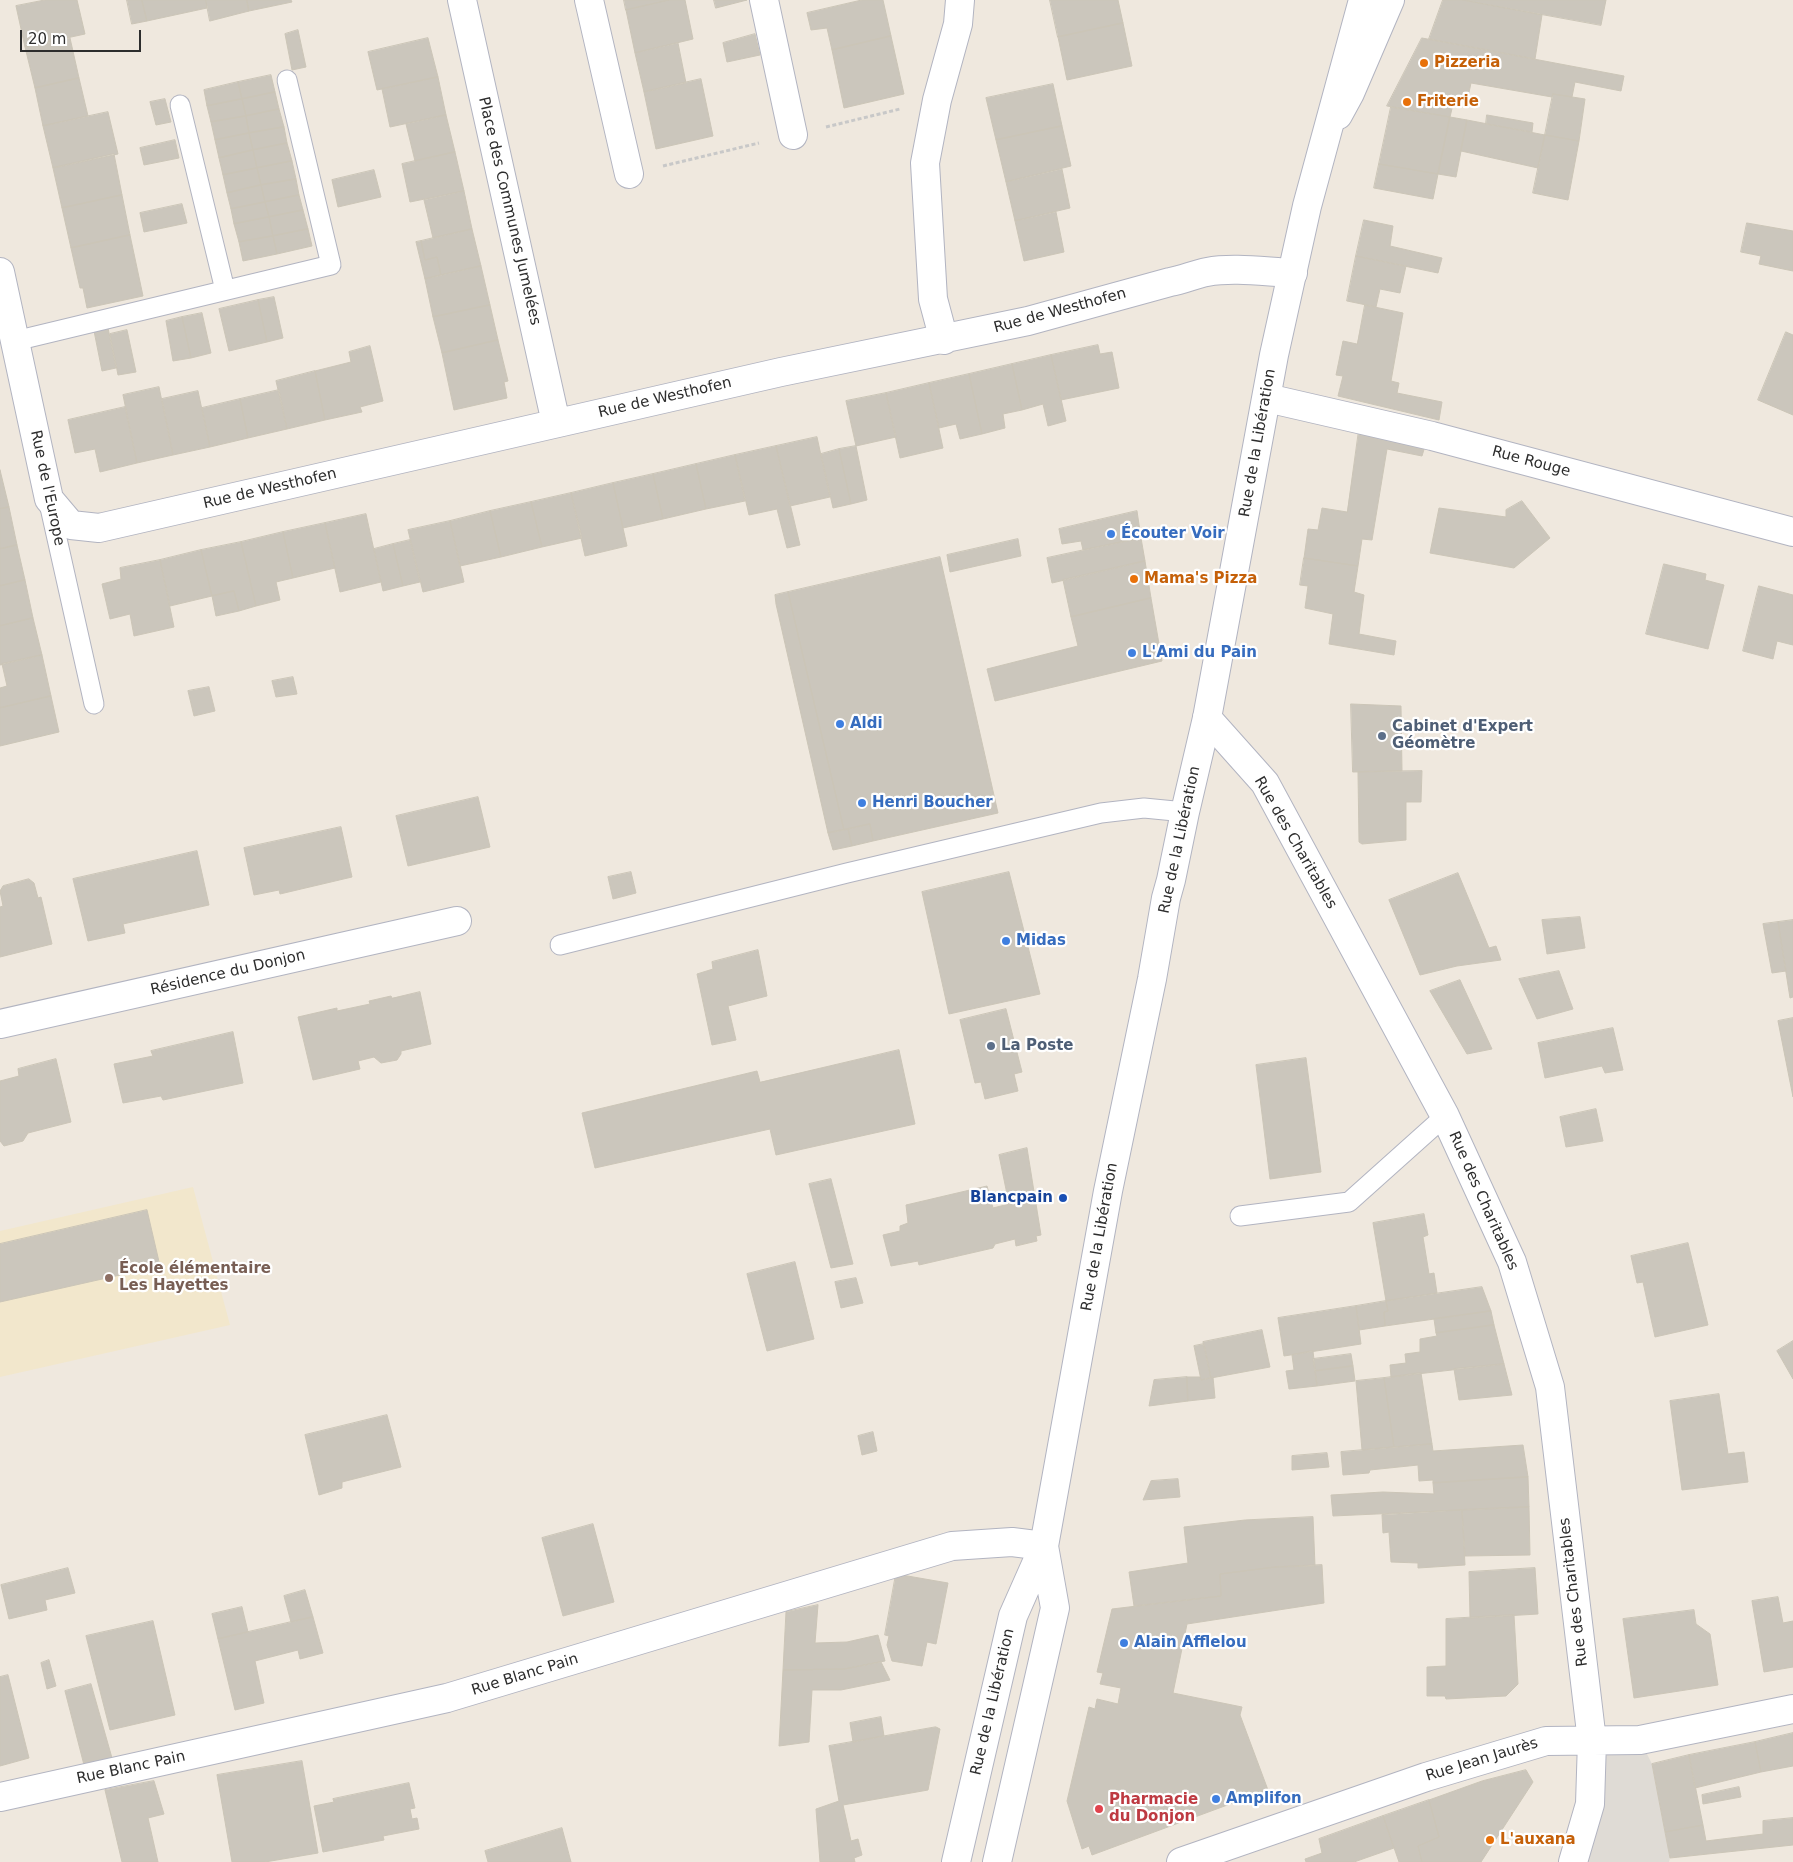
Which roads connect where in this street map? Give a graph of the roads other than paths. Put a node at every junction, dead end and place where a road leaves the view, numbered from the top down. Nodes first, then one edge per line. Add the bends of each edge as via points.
1 (462, 0) edge
2 (590, 0) edge
3 (764, 0) edge
4 (960, 0) edge
5 (1363, 0) edge
6 (1390, 0) edge
7 (287, 80) dead end
8 (180, 105) dead end
9 (793, 135) road end
10 (1326, 136) junction
11 (628, 174) road end
12 (0, 272) edge
13 (1293, 273) junction
14 (224, 290) junction
15 (9, 329) edge
16 (944, 340) junction
17 (1267, 398) junction
18 (556, 423) junction
19 (49, 499) junction
20 (1793, 532) edge
21 (94, 704) dead end
22 (1207, 718) junction
23 (1185, 812) junction
24 (456, 922) dead end
25 (560, 945) dead end
26 (0, 1024) edge
27 (1445, 1116) junction
28 (1240, 1216) dead end
29 (1044, 1546) junction
30 (1793, 1709) edge
31 (1592, 1741) junction
32 (0, 1796) edge
33 (956, 1862) edge
34 (997, 1862) edge
35 (1181, 1862) edge
36 (1573, 1862) edge

1 - 18 street, Place des Communes Jumelées
2 - 11 street
3 - 9 street
4 - 16 street via 958,24 924,163 934,300
5 - 10 street, Rue de la Libération
6 - 10 street, Rue de la Libération via 1350,93
7 - 14 lane via 331,265
8 - 14 lane
10 - 13 street, Rue de la Libération
12 - 15 street, Rue de l'Europe
13 - 16 street, Rue de Westhofen via 1251,270 1207,272 1028,322
13 - 17 street, Rue de la Libération
14 - 15 lane
15 - 19 street, Rue de l'Europe
16 - 18 street, Rue de Westhofen via 781,372
17 - 20 street, Rue Rouge via 1432,436
17 - 22 street, Rue de la Libération
18 - 19 street, Rue de Westhofen via 98,528 71,525
19 - 21 lane, Rue de l'Europe
22 - 23 street, Rue de la Libération
22 - 27 street, Rue des Charitables via 1264,783
23 - 25 lane via 1144,808 1101,814
23 - 29 street, Rue de la Libération via 1108,1191
24 - 26 street, Résidence du Donjon
27 - 28 lane via 1348,1202
27 - 31 street, Rue des Charitables via 1512,1262 1550,1387
29 - 32 street, Rue Blanc Pain via 1012,1542 952,1546 447,1698
29 - 33 street, Rue de la Libération via 1013,1616
29 - 34 street, Rue de la Libération via 1055,1608
30 - 31 street, Rue Jean Jaurès via 1640,1740
31 - 35 street, Rue Jean Jaurès via 1546,1741 1426,1777
31 - 36 street, Rue des Charitables via 1590,1804

